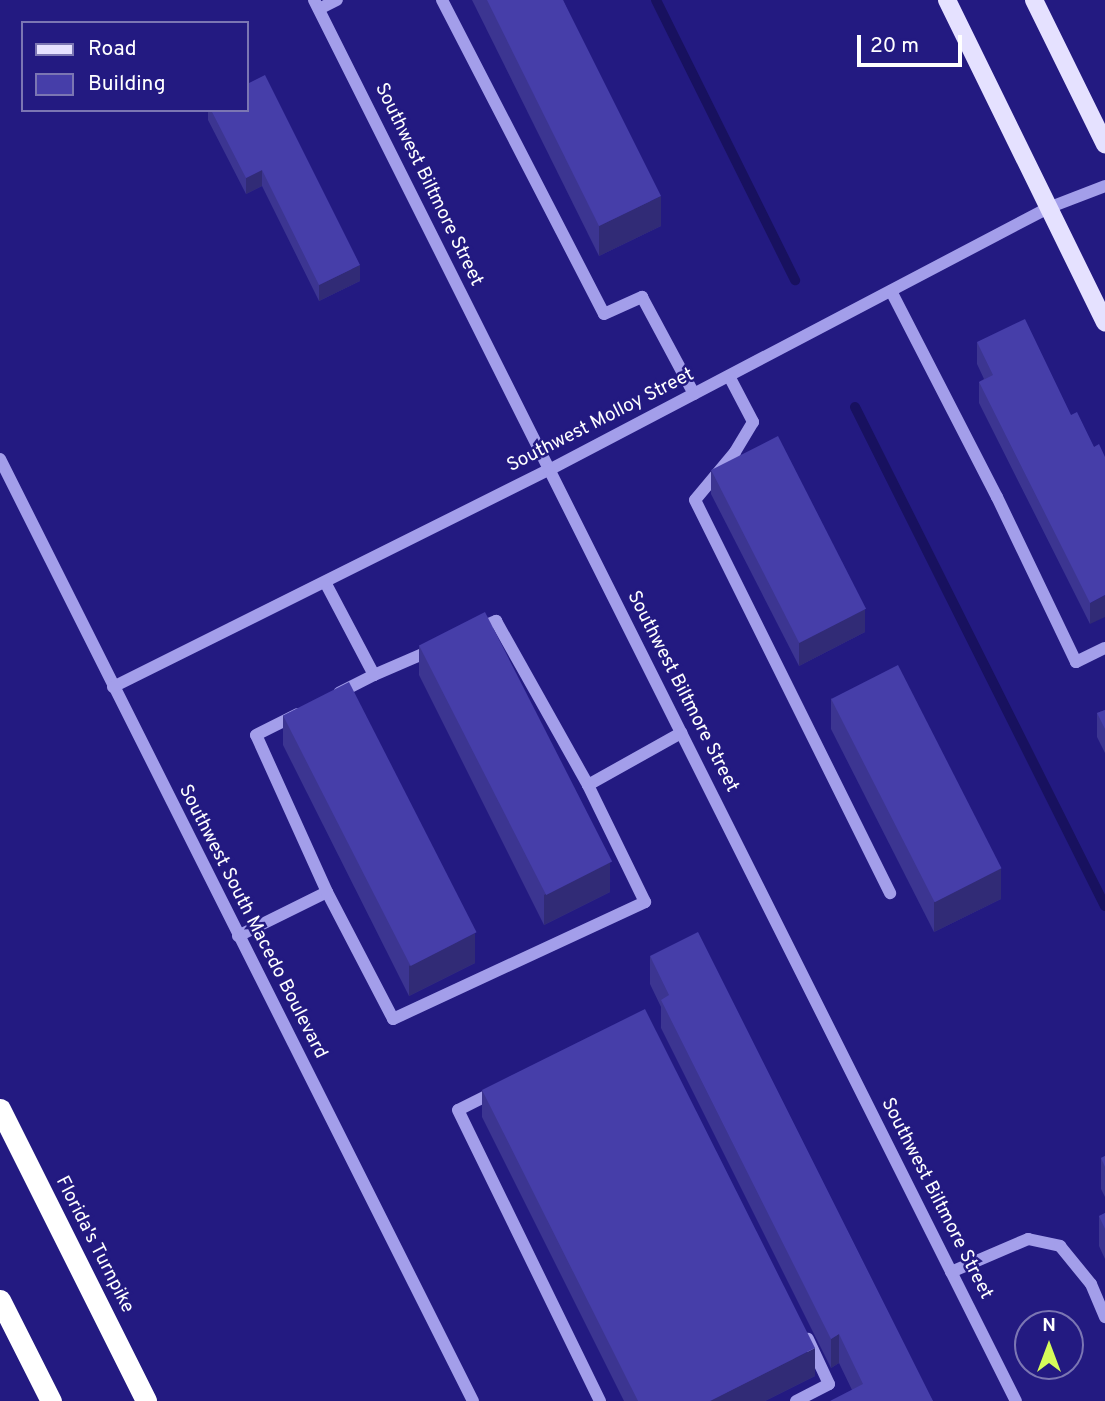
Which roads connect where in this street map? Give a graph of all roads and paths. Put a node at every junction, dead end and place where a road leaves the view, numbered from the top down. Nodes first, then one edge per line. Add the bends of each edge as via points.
1 (337, 0) edge
2 (442, 0) edge
3 (947, 0) edge
4 (1034, 0) edge
5 (317, 5) edge
6 (1105, 144) edge
7 (1105, 186) edge
8 (1048, 208) junction
9 (891, 291) junction
10 (1105, 322) edge
11 (729, 376) junction
12 (694, 394) junction
13 (0, 459) edge
14 (549, 470) junction
15 (325, 582) junction
16 (1105, 648) edge
17 (374, 675) junction
18 (113, 687) junction
19 (681, 733) junction
20 (588, 786) junction
21 (327, 892) junction
22 (890, 893) dead end
23 (238, 936) junction
24 (508, 1085) edge
25 (0, 1109) edge
26 (951, 1272) junction
27 (0, 1300) edge
28 (1105, 1318) edge
29 (801, 1326) edge
30 (51, 1401) edge
31 (146, 1401) edge
32 (473, 1401) edge
33 (600, 1401) edge
34 (796, 1401) edge
35 (1016, 1401) edge

1 - 5 street
2 - 12 street via 604,314 642,297
3 - 8 main road
4 - 6 main road
5 - 14 street, Southwest Biltmore Street
7 - 8 street, Southwest Molloy Street
8 - 9 street, Southwest Molloy Street
8 - 10 main road
9 - 11 street, Southwest Molloy Street
9 - 16 street via 998,497 1076,662
11 - 12 street, Southwest Molloy Street
11 - 22 street via 753,422 695,500
12 - 14 street, Southwest Molloy Street
13 - 18 street, Southwest South Macedo Boulevard
14 - 15 street, Southwest Molloy Street
14 - 19 street, Southwest Biltmore Street
15 - 17 street
15 - 18 street, Southwest Molloy Street
17 - 20 street via 496,621
17 - 21 street via 256,735
18 - 23 street, Southwest South Macedo Boulevard
19 - 20 street
19 - 26 street, Southwest Biltmore Street
20 - 21 street via 645,902 393,1019
21 - 23 street
23 - 32 street, Southwest South Macedo Boulevard
24 - 33 street via 458,1110
25 - 31 highway, Florida's Turnpike
26 - 28 street via 1028,1239 1060,1245 1091,1284
26 - 35 street, Southwest Biltmore Street
27 - 30 highway
29 - 34 street via 830,1384

